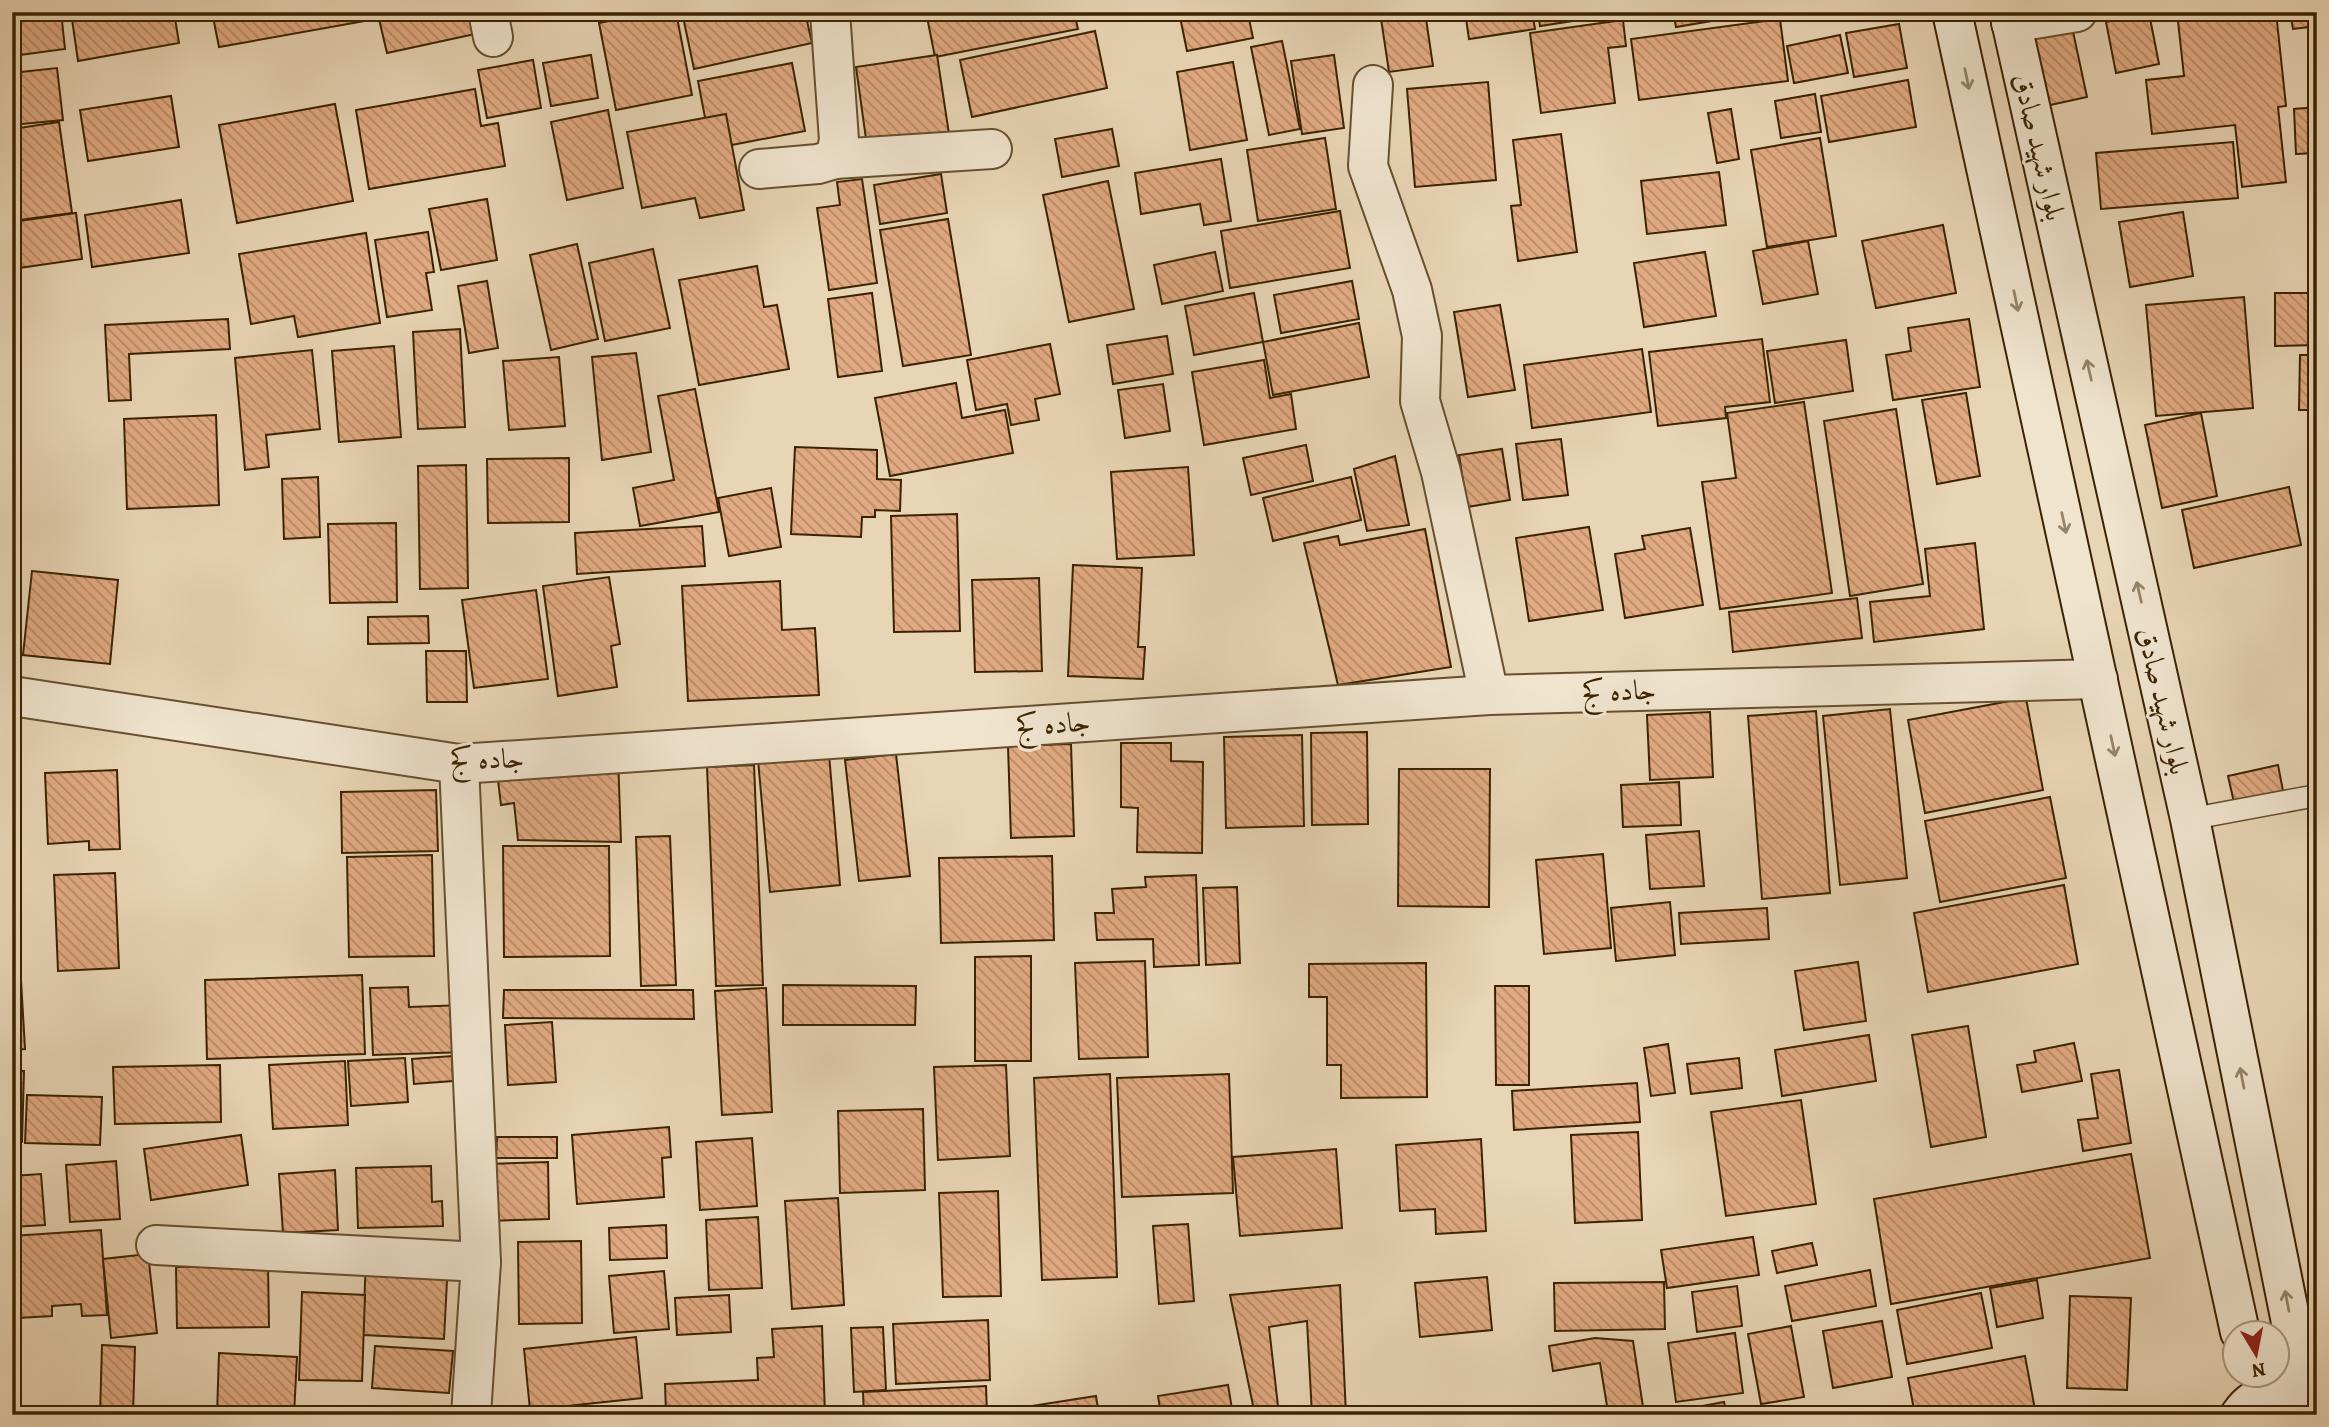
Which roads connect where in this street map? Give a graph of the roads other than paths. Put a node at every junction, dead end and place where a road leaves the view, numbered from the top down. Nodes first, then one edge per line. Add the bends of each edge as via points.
1 (830, 12) edge
2 (1952, 12) edge
3 (2077, 12) edge
4 (2010, 18) edge
5 (1373, 85) dead end
6 (992, 149) dead end
7 (835, 159) junction
8 (759, 169) dead end
9 (2098, 678) junction
10 (1489, 695) junction
11 (12, 696) edge
12 (458, 764) junction
13 (2314, 796) dead end
14 (2190, 819) junction
15 (156, 1245) dead end
16 (481, 1262) junction
17 (2237, 1318) edge
18 (2311, 1395) edge
19 (2248, 1396) edge
20 (471, 1415) edge

1 - 7 street via 839,140
2 -> 9 street, بلوار شهید صادق
3 - 4 street
14 -> 4 street, بلوار شهید صادق
5 - 10 street via 1368,166 1412,290 1422,336 1420,401 1441,472
6 - 7 street
7 - 8 street
9 - 10 street, جاده کج
9 -> 17 street, بلوار شهید صادق
10 - 12 street, جاده کج
11 - 12 street, جاده کج
12 - 16 street
13 - 14 lane
18 -> 14 street, بلوار شهید صادق
15 - 16 street
16 - 20 street
18 - 19 street via 2279,1390

